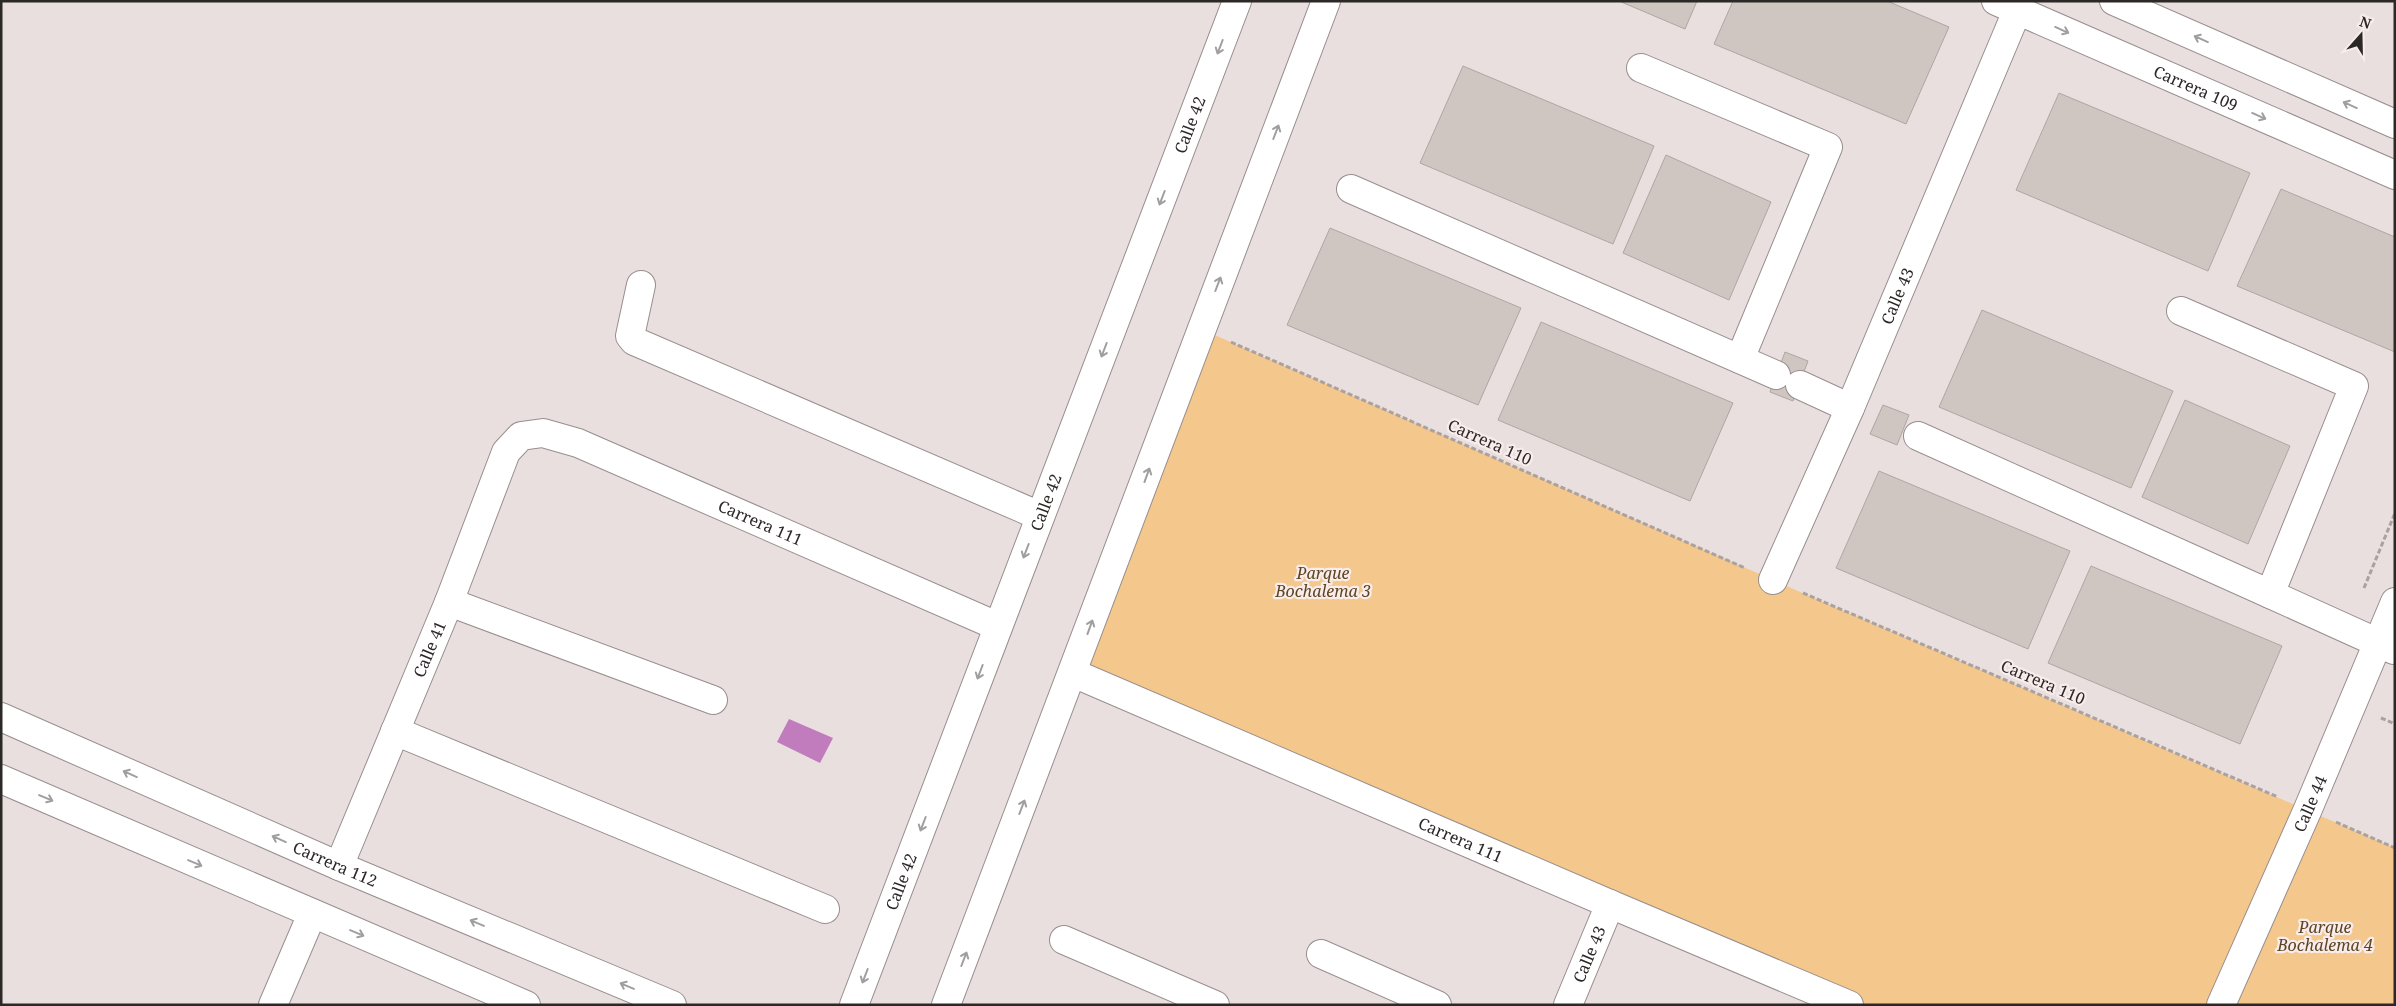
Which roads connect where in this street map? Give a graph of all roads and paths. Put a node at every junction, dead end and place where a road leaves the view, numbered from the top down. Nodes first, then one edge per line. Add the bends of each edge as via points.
1 (1237, 1) edge
2 (1326, 1) edge
3 (2114, 1) edge
4 (2007, 6) edge
5 (1642, 68) dead end
6 (2395, 124) edge
7 (2395, 176) edge
8 (1351, 189) dead end
9 (641, 285) dead end
10 (2181, 311) dead end
11 (1230, 342) dead end
12 (1740, 359) junction
13 (1850, 408) junction
14 (521, 436) joint
15 (1918, 436) dead end
16 (1040, 516) junction
17 (1748, 569) dead end
18 (1773, 580) dead end
19 (1798, 591) dead end
20 (2270, 594) junction
21 (449, 602) junction
22 (2395, 602) edge
23 (998, 626) junction
24 (2386, 646) edge
25 (1073, 673) junction
26 (713, 700) dead end
27 (1, 717) edge
28 (396, 731) junction
29 (1, 779) edge
30 (2277, 796) dead end
31 (2335, 822) dead end
32 (2395, 848) edge
33 (339, 866) junction
34 (1610, 904) junction
35 (825, 909) dead end
36 (312, 914) junction
37 (1064, 940) dead end
38 (1321, 954) dead end
39 (273, 1005) edge
40 (526, 1005) edge
41 (672, 1005) edge
42 (854, 1005) edge
43 (946, 1005) edge
44 (1215, 1005) edge
45 (1437, 1005) edge
46 (1568, 1005) edge
47 (1849, 1005) edge
48 (2221, 1005) edge

1 -> 16 street, Calle 42
25 -> 2 street
6 -> 3 street
4 -> 7 street, Carrera 109
4 - 13 street, Calle 43
5 - 12 street via 1828,147
8 - 12 street
9 - 16 street via 630,336 634,341
10 - 20 street via 2354,386
11 - 17 path, Carrera 110
12 - 13 street
13 - 18 street, Calle 43
14 - 21 street, Calle 41 via 506,452
14 - 23 street, Carrera 111 via 543,433 578,442
15 - 20 street
16 -> 23 street, Calle 42
19 - 30 path, Carrera 110
20 - 24 street
21 - 26 street
21 - 28 street, Calle 41
22 - 24 street, Calle 44
23 -> 42 street, Calle 42
24 - 48 street, Calle 44 via 2308,809
25 - 34 street, Carrera 111
43 -> 25 street
33 -> 27 street, Carrera 112
28 - 33 street, Calle 41
28 - 35 street
29 -> 36 street
31 - 32 path
41 -> 33 street, Carrera 112
34 - 46 street, Calle 43
34 - 47 street, Carrera 111
36 - 39 street
36 -> 40 street
37 - 44 street
38 - 45 street

